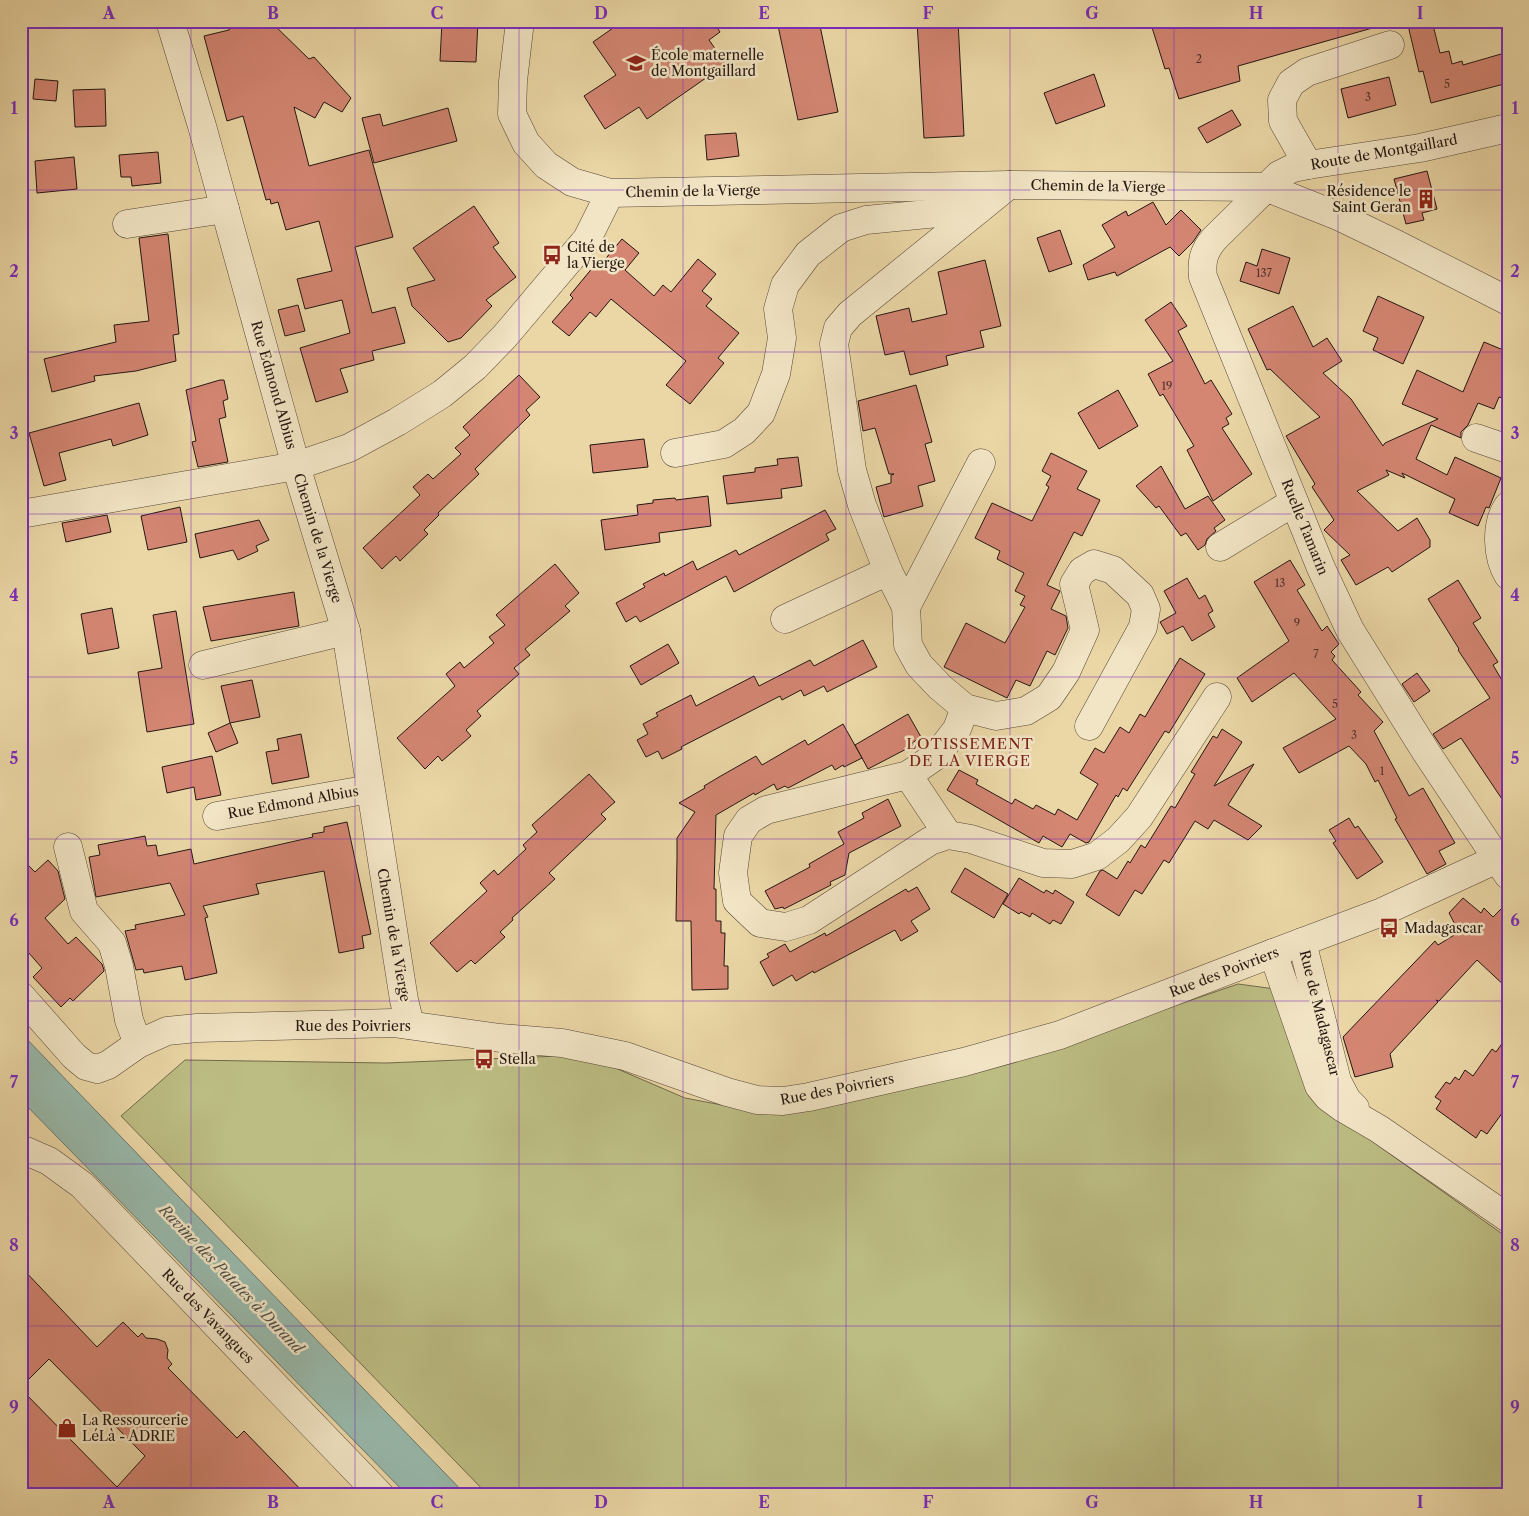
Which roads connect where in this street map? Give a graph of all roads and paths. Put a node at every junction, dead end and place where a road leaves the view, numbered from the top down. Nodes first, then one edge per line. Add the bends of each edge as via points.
1 (170, 21) edge
2 (520, 21) edge
3 (1390, 45) dead end
4 (1508, 128) edge
5 (1308, 164) junction
6 (1009, 185) junction
7 (1265, 187) junction
8 (610, 193) junction
9 (225, 209) junction
10 (979, 209) junction
11 (127, 224) dead end
12 (1508, 301) edge
13 (1476, 438) dead end
14 (1508, 449) edge
15 (675, 453) dead end
16 (981, 463) dead end
17 (296, 466) junction
18 (1294, 502) junction
19 (1508, 506) edge
20 (21, 514) edge
21 (1220, 547) dead end
22 (888, 571) junction
23 (1508, 575) edge
24 (906, 607) junction
25 (785, 619) dead end
26 (346, 631) junction
27 (203, 665) dead end
28 (1217, 697) dead end
29 (965, 708) junction
30 (1089, 726) dead end
31 (908, 775) junction
32 (370, 789) junction
33 (217, 816) dead end
34 (948, 835) junction
35 (68, 846) dead end
36 (1504, 862) edge
37 (1302, 942) junction
38 (1273, 952) junction
39 (21, 996) edge
40 (410, 1025) junction
41 (138, 1044) junction
42 (1379, 1129) junction
43 (23, 1149) edge
44 (1508, 1218) edge
45 (380, 1495) edge

1 - 9 street, Rue Edmond Albius
2 - 8 street via 512,114 526,143 546,165 572,182
3 - 5 street via 1307,72 1291,83 1282,100 1282,121
4 - 5 street, Route de Montgaillard via 1420,148
5 - 7 street, Route de Montgaillard via 1279,175
6 - 7 street, Chemin de la Vierge
6 - 8 street, Chemin de la Vierge
6 - 10 street
7 - 12 street via 1338,216
7 - 18 street, Ruelle Tamarin via 1206,248 1202,268
8 - 17 street, Chemin de la Vierge via 586,239 475,367 442,394 397,422 349,448
9 - 11 street
9 - 17 street, Rue Edmond Albius
10 - 15 street via 866,220 841,228 808,254 786,285 778,309 782,338 776,374 760,413 744,431 724,444
10 - 22 street via 850,314 838,328 834,344 852,470 862,506
13 - 14 street
16 - 24 street
17 - 20 street, Rue Edmond Albius
17 - 26 street, Chemin de la Vierge
18 - 21 street
18 - 36 street, Ruelle Tamarin via 1350,630 1426,752
19 - 23 street via 1498,534 1500,555
22 - 24 street
22 - 25 street
24 - 29 street via 908,645 920,665
26 - 27 street
26 - 32 street, Chemin de la Vierge
28 - 34 street via 1139,817 1118,840 1097,856 1072,864 1043,863 971,839
29 - 30 street via 996,716 1026,711 1049,697 1066,672 1085,630 1074,584 1082,571 1094,564 1113,570 1140,595 1146,609 1143,627
29 - 31 street via 958,729 937,755
31 - 34 street
31 - 34 street via 766,810 749,820 738,836 733,873 737,901 760,922 786,927 809,920 930,841
32 - 33 street, Rue Edmond Albius
32 - 40 street, Chemin de la Vierge
35 - 41 street via 84,911 112,943 129,1020
36 - 37 street, Rue des Poivriers
37 - 38 street, Rue des Poivriers
37 - 42 street, Rue de Madagascar via 1337,1081 1347,1100
38 - 40 street, Rue des Poivriers via 1024,1047 783,1101 758,1100 727,1092 625,1056 562,1042 500,1038
38 - 42 street, Rue de Madagascar via 1319,1086 1343,1108
39 - 41 street, Rue des Poivriers via 86,1066 98,1069 108,1065
40 - 41 street, Rue des Poivriers via 197,1028 167,1031
42 - 44 street, Rue de Madagascar
43 - 45 street, Rue des Vavangues via 49,1161 82,1185

